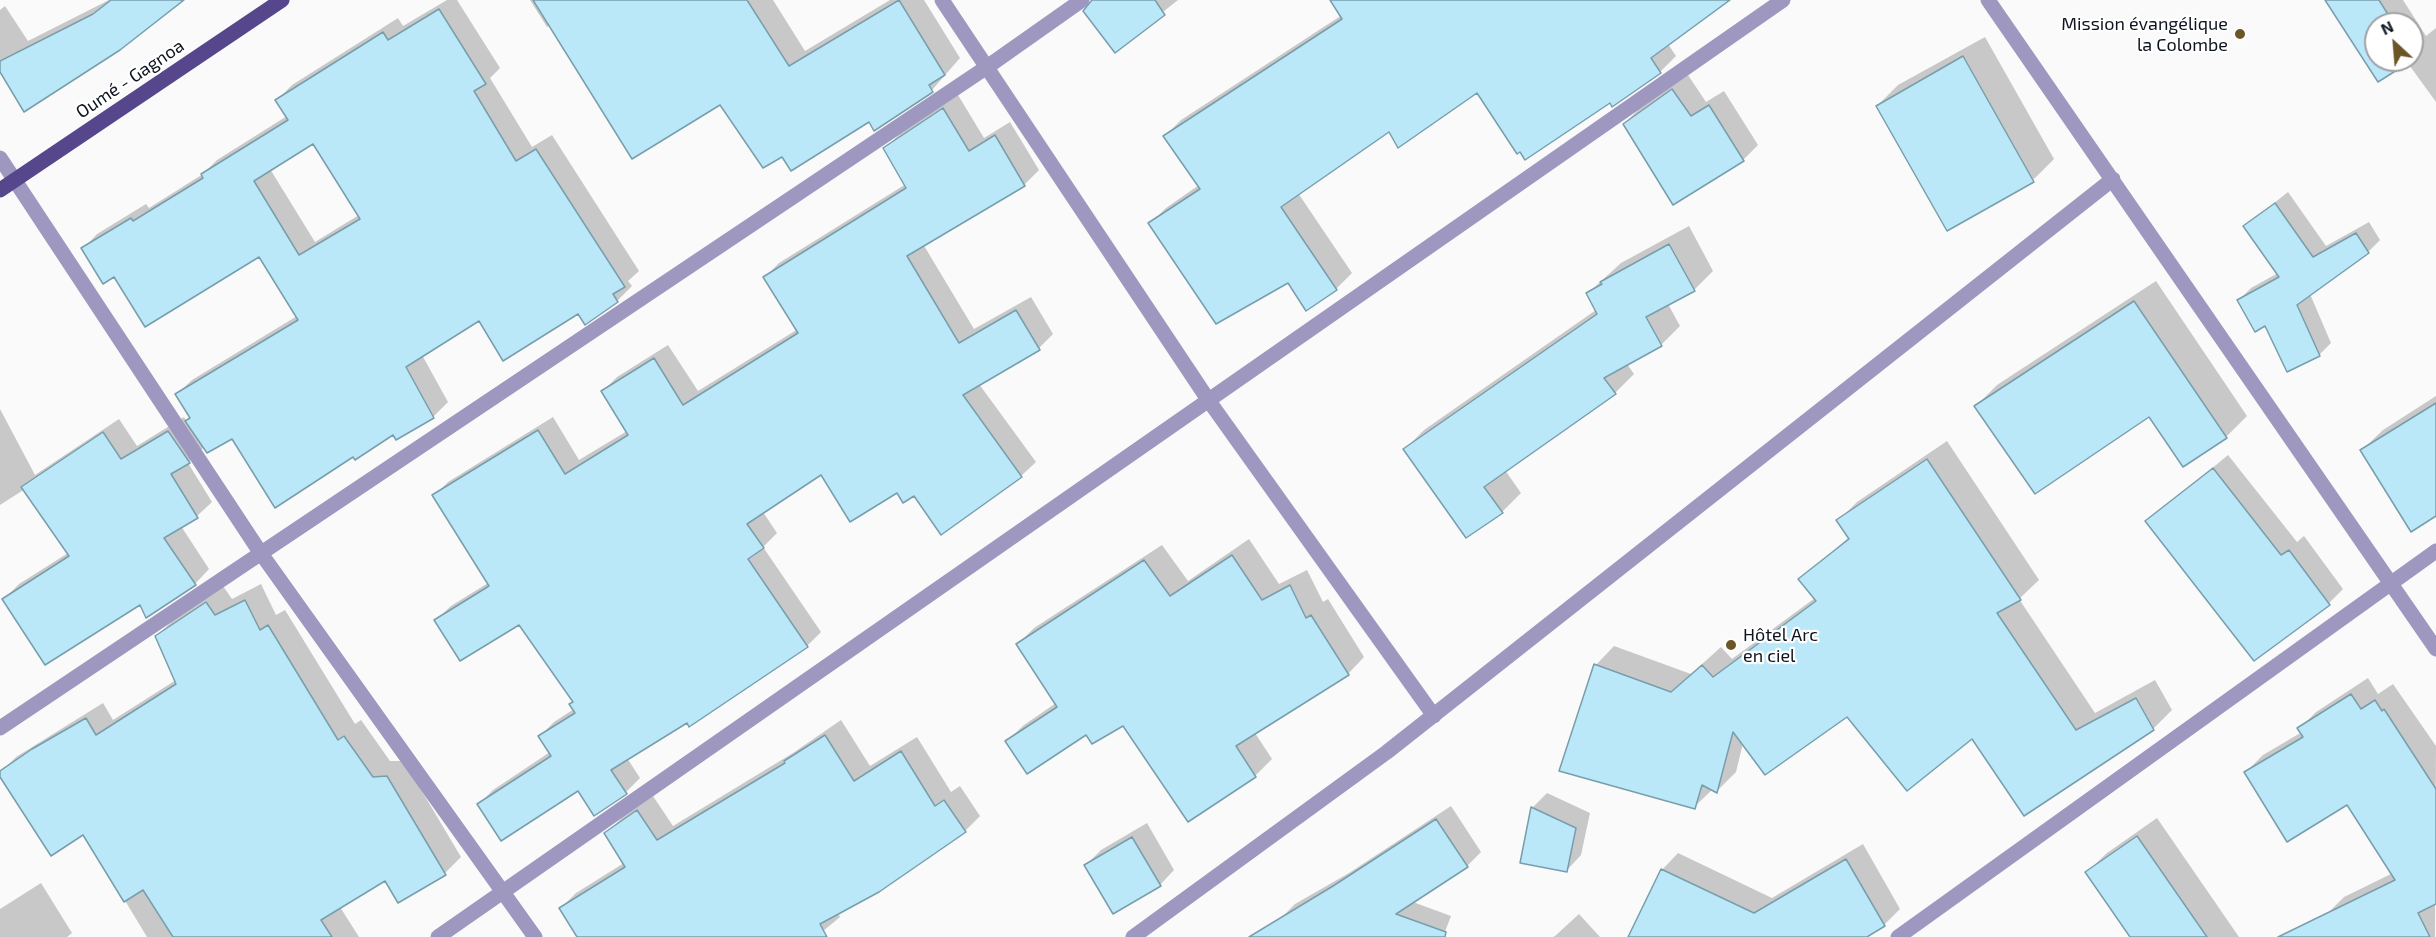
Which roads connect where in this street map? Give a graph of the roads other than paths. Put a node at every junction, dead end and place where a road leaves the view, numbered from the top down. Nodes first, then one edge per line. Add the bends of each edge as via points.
1 (282, 0) edge
2 (942, 0) edge
3 (1082, 0) edge
4 (1783, 0) edge
5 (1988, 0) edge
6 (987, 67) junction
7 (0, 158) edge
8 (2113, 179) junction
9 (15, 180) junction
10 (0, 190) edge
11 (1209, 401) junction
12 (260, 552) junction
13 (2436, 552) edge
14 (2389, 584) junction
15 (2436, 649) edge
16 (1434, 716) junction
17 (0, 728) edge
18 (504, 892) junction
19 (438, 937) edge
20 (535, 937) edge
21 (1132, 937) edge
22 (1898, 937) edge

1 - 9 main road, Oumé - Gagnoa
2 - 6 street
3 - 6 street
4 - 11 street
5 - 8 street
6 - 11 street
6 - 12 street
7 - 9 street
8 - 14 street
8 - 16 street
9 - 10 main road, Oumé - Gagnoa
9 - 12 street
11 - 16 street
11 - 18 street
12 - 17 street
12 - 18 street
13 - 14 street
14 - 15 street
14 - 22 street
16 - 21 street
18 - 19 street
18 - 20 street

